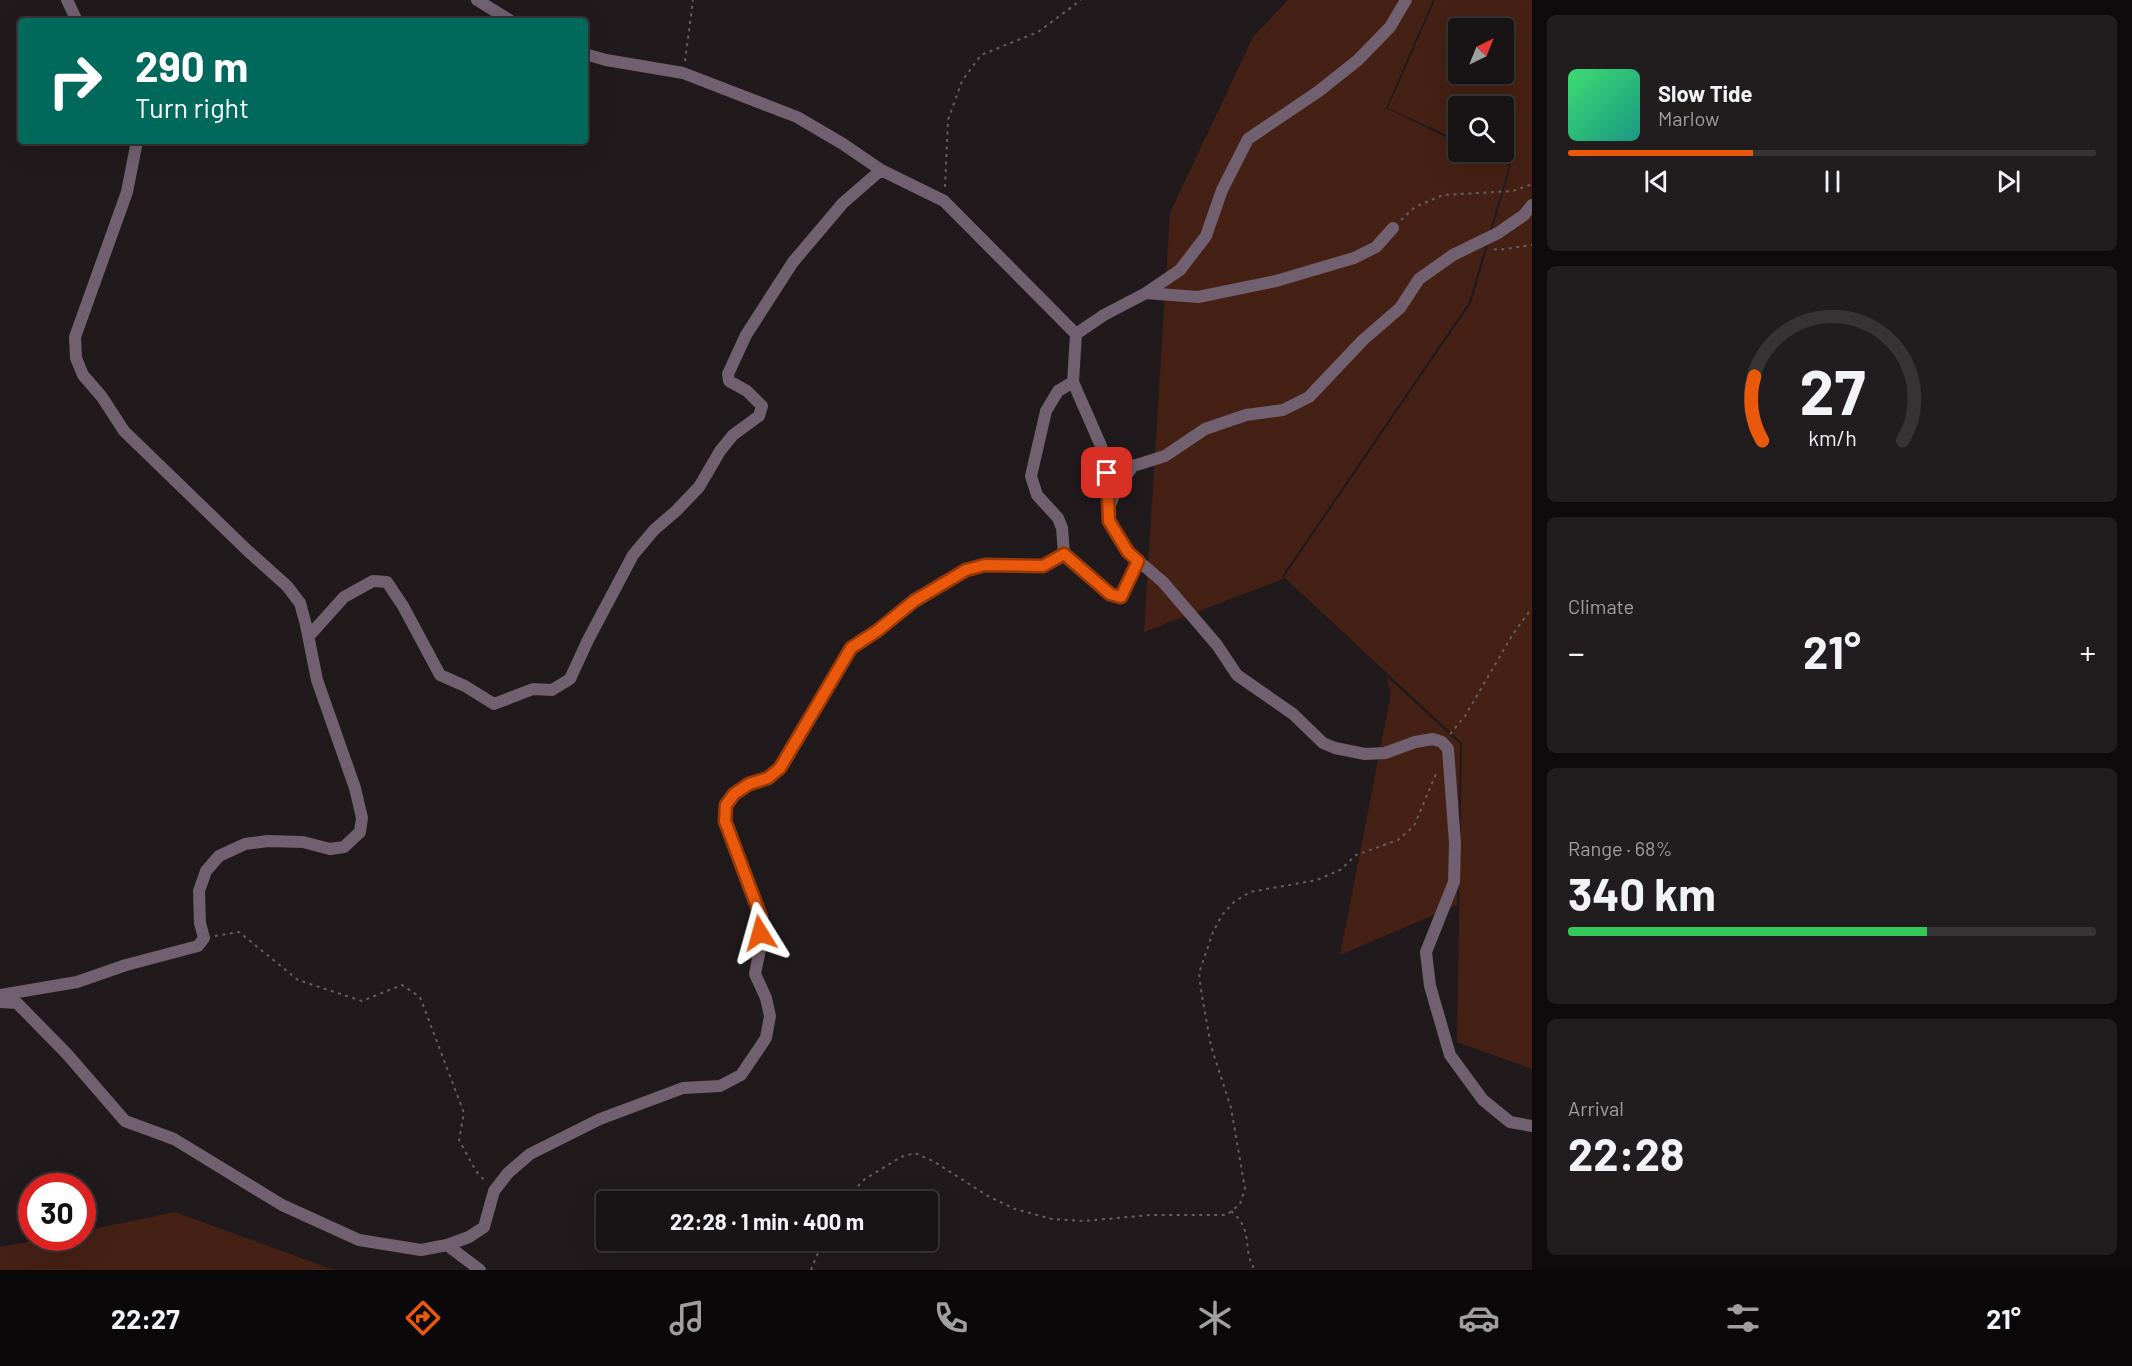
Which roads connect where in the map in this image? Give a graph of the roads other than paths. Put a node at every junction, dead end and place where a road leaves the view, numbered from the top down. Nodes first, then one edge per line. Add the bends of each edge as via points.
1 (67, 0) edge
2 (477, 0) edge
3 (1406, 0) edge
4 (76, 18) edge
5 (506, 18) edge
6 (588, 55) edge
7 (135, 144) edge
8 (881, 170) junction
9 (1532, 205) edge
10 (1393, 228) road end
11 (1146, 293) junction
12 (1076, 334) junction
13 (1073, 382) junction
14 (1103, 455) junction
15 (1133, 466) junction
16 (1107, 512) junction
17 (1064, 554) junction
18 (1138, 561) junction
19 (309, 636) junction
20 (0, 994) edge
21 (0, 1002) edge
22 (1532, 1126) edge
23 (447, 1245) junction
24 (480, 1270) edge

1 - 4 street
2 - 5 street
3 - 11 street via 1390,27 1358,60 1320,91 1248,139 1222,190 1206,236 1180,270
6 - 8 street via 683,73 797,117
7 - 19 street via 127,192 75,337 76,358 83,375 124,431 287,586 300,603
8 - 12 street via 944,201
8 - 19 street via 843,203 793,262 746,334 728,374 729,381 757,400 762,406 759,416 733,435 699,487 633,555 570,679 552,690 533,689 494,704 440,675 387,582 374,581 344,597
9 - 15 street via 1498,233 1453,255 1419,279 1400,308 1309,397 1283,410 1246,415 1205,429 1165,456
10 - 11 street via 1376,248 1354,258 1276,281 1198,297
11 - 12 street
12 - 13 street
13 - 14 street
13 - 17 street via 1058,391 1046,411 1031,476 1037,495 1058,518
14 - 15 street
14 - 16 street
15 - 16 street via 1117,488
16 - 18 street via 1128,552
17 - 18 street via 1110,594 1121,597
17 - 23 street via 1043,566 985,565 966,570 914,601 851,648 780,768 734,794 726,805 725,821 761,917 755,974 770,1016 766,1038 741,1075 720,1086 682,1089 600,1119 530,1154 494,1191 484,1227
18 - 22 street via 1163,582 1217,645 1237,675 1293,714 1323,743 1375,754 1433,740 1448,749 1454,882 1426,952 1430,986 1450,1055 1476,1091 1510,1122
19 - 20 street via 317,680 362,818 360,832 344,847 330,849 303,842 268,841 245,844 219,856 206,871 199,891 204,938 198,946 77,982
21 - 23 street via 16,1004 67,1054 125,1121 174,1139 282,1205 359,1240 421,1250
23 - 24 street

